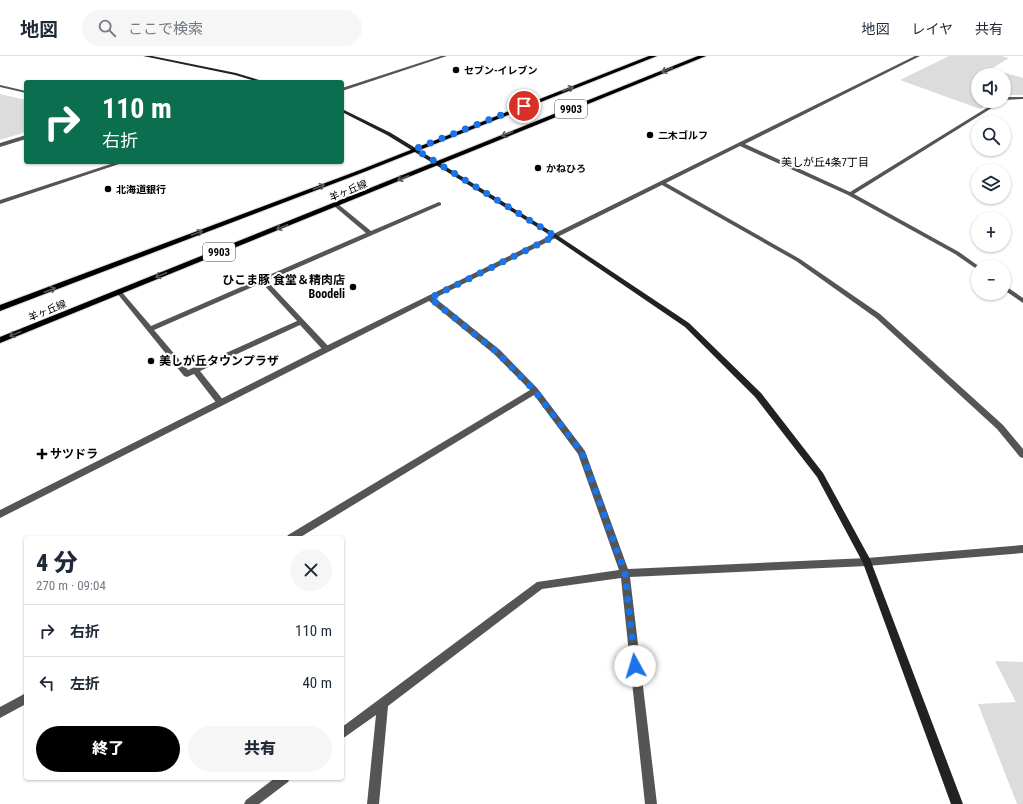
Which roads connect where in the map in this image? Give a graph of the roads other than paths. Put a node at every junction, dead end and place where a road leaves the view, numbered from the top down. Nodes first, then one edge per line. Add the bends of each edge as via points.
1 (145, 56) edge
2 (436, 56) edge
3 (654, 56) edge
4 (703, 56) edge
5 (918, 56) edge
6 (443, 57) edge
7 (257, 80) edge
8 (0, 86) edge
9 (344, 89) edge
10 (24, 92) edge
11 (1011, 98) edge
12 (1023, 98) edge
13 (990, 108) edge
14 (344, 111) edge
15 (24, 138) edge
16 (740, 144) junction
17 (0, 145) edge
18 (415, 149) junction
19 (439, 163) junction
20 (116, 164) edge
21 (662, 183) junction
22 (850, 194) junction
23 (0, 202) edge
24 (439, 204) dead end
25 (336, 205) junction
26 (371, 234) junction
27 (555, 236) junction
28 (971, 263) edge
29 (262, 280) junction
30 (119, 292) junction
31 (1011, 292) edge
32 (430, 298) junction
33 (1023, 301) edge
34 (0, 308) edge
35 (301, 322) junction
36 (149, 329) junction
37 (0, 340) edge
38 (328, 349) junction
39 (195, 370) junction
40 (535, 391) junction
41 (221, 403) junction
42 (1023, 455) edge
43 (0, 514) edge
44 (294, 536) edge
45 (1023, 549) edge
46 (867, 562) junction
47 (625, 573) junction
48 (24, 699) edge
49 (383, 702) junction
50 (0, 714) edge
51 (344, 732) edge
52 (281, 780) edge
53 (250, 804) edge
54 (373, 804) edge
55 (651, 804) edge
56 (957, 804) edge

1 - 7 street
2 - 6 street
18 -> 3 main road, 羊ヶ丘線 / 9903
4 -> 19 main road, 羊ヶ丘線 / 9903
5 - 16 street
6 - 9 street
8 - 10 street
11 - 12 street
13 - 22 street
14 - 18 street
15 - 17 street
16 - 21 street
16 - 22 street
18 - 19 street
34 -> 18 main road, 羊ヶ丘線 / 9903
19 -> 25 main road, 羊ヶ丘線 / 9903
19 - 27 street
20 - 23 street
21 - 27 street
21 - 42 street via 798,260 878,316 1000,427
22 - 28 street
24 - 26 street
25 - 26 street
25 -> 30 main road, 羊ヶ丘線 / 9903
26 - 29 street
27 - 32 street
27 - 46 street via 687,325 758,395 820,475
29 - 35 street
29 - 36 street
30 - 36 street
30 -> 37 main road, 羊ヶ丘線 / 9903
31 - 33 street
32 - 38 street
32 - 40 street via 497,352
35 - 38 street
35 - 39 street
36 - 39 street via 187,374
38 - 41 street
39 - 41 street
40 - 44 street
40 - 47 street via 582,453
41 - 43 street
45 - 46 street
46 - 47 street
46 - 56 street
47 - 49 street via 540,585
47 - 55 street
48 - 50 street
49 - 51 street
49 - 54 street
52 - 53 street

